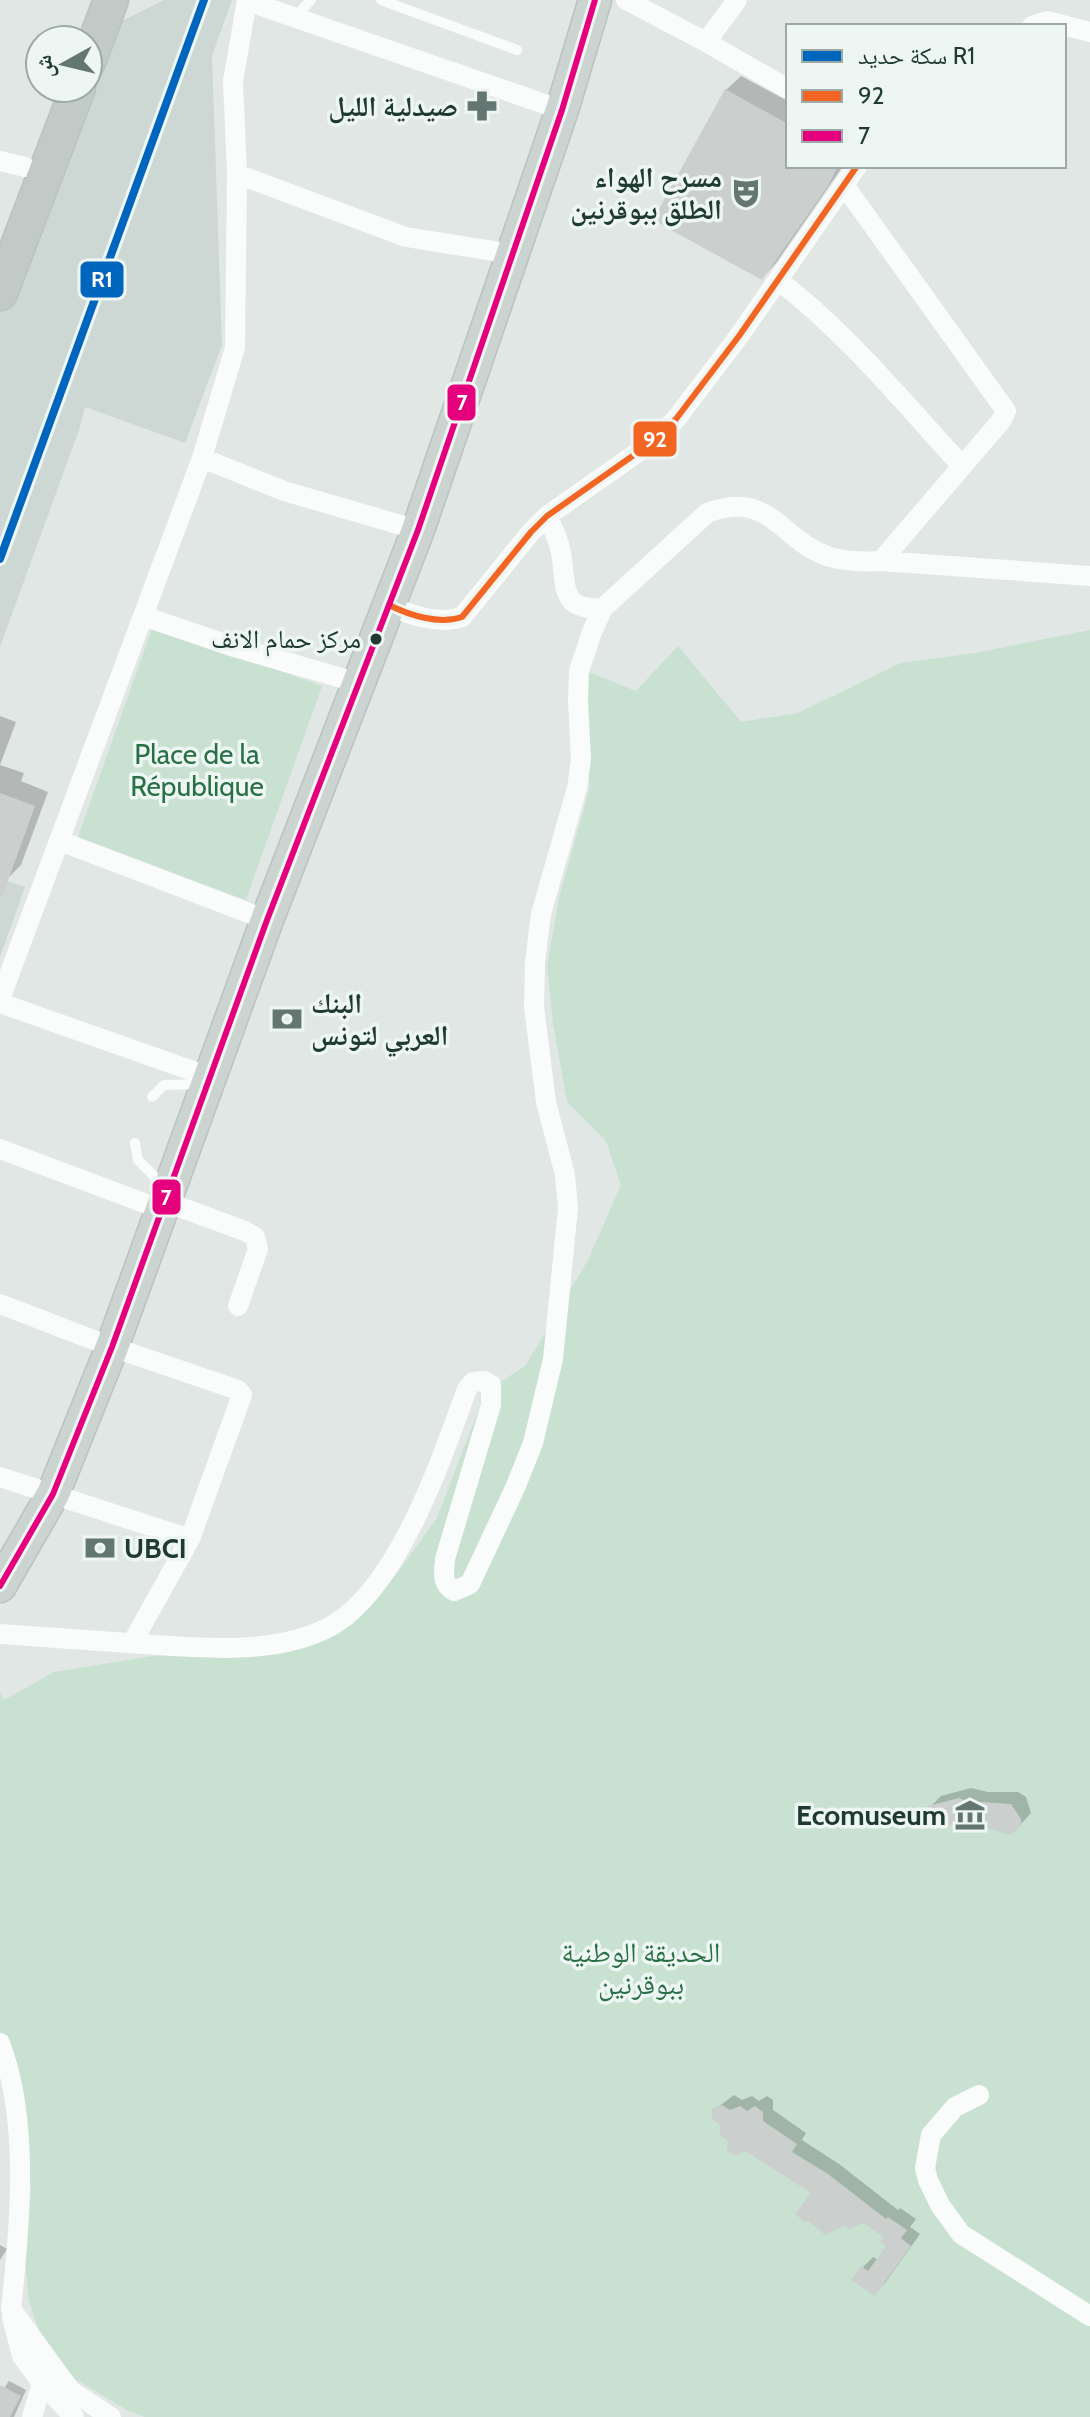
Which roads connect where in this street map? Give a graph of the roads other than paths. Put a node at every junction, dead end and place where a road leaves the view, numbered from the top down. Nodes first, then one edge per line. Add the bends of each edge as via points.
1 (90, 0) edge
2 (111, 0) edge
3 (247, 0) edge
4 (311, 0) edge
5 (381, 0) edge
6 (595, 0) edge
7 (626, 0) edge
8 (737, 0) edge
9 (294, 18) junction
10 (80, 24) edge
11 (102, 24) edge
12 (1038, 24) edge
13 (1059, 24) edge
14 (1066, 26) edge
15 (1090, 32) edge
16 (706, 42) junction
17 (517, 50) dead end
18 (786, 88) edge
19 (47, 104) edge
20 (72, 104) edge
21 (562, 110) junction
22 (12, 164) edge
23 (856, 168) edge
24 (237, 174) junction
25 (844, 185) junction
26 (0, 236) edge
27 (512, 254) junction
28 (778, 280) junction
29 (0, 293) edge
30 (202, 458) junction
31 (962, 466) junction
32 (547, 516) junction
33 (418, 530) junction
34 (881, 561) junction
35 (1090, 576) edge
36 (389, 605) junction
37 (603, 608) junction
38 (143, 616) junction
39 (359, 683) junction
40 (60, 841) junction
41 (267, 920) junction
42 (0, 1001) edge
43 (209, 1081) junction
44 (152, 1097) dead end
45 (135, 1143) dead end
46 (0, 1149) edge
47 (166, 1201) junction
48 (0, 1304) edge
49 (238, 1306) dead end
50 (112, 1347) junction
51 (0, 1477) edge
52 (53, 1494) junction
53 (190, 1539) junction
54 (0, 1586) edge
55 (0, 1634) edge
56 (132, 1643) junction
57 (0, 2043) edge
58 (979, 2095) dead end
59 (11, 2309) junction
60 (1090, 2316) edge
61 (0, 2331) edge
62 (42, 2383) junction
63 (32, 2417) edge
64 (74, 2417) edge
65 (111, 2417) edge

1 - 10 highway
2 - 11 highway
3 - 9 street
3 - 24 street via 233,81
4 - 9 lane
5 - 17 lane
6 - 21 main road
7 - 16 street
8 - 16 street
9 - 21 street
12 - 13 street
14 - 15 street
16 - 18 street
19 - 22 highway
20 - 29 highway
21 - 27 main road
22 - 26 highway
23 - 25 street
24 - 27 street via 406,237
24 - 30 street via 235,348
25 - 28 street
25 - 31 street via 1004,404 1001,421
27 - 33 main road
28 - 31 street via 825,319
28 - 32 street via 676,419 651,443
30 - 33 street via 284,491
30 - 38 street
31 - 34 street
32 - 36 street via 462,617 444,620
32 - 37 street via 558,538 572,603
33 - 36 main road
34 - 35 street
34 - 37 street via 828,557 768,515 728,505 707,513
36 - 39 main road
37 - 56 street via 579,671 577,788 541,914 535,962 534,1007 544,1088 568,1208 549,1380 515,1488 470,1584 454,1591 446,1586 445,1559 491,1405 491,1385 473,1382 419,1509 387,1568 357,1605 333,1624 276,1643 228,1648
38 - 39 street
38 - 40 street
39 - 41 main road
40 - 41 street
40 - 42 street
41 - 43 main road
42 - 43 street
43 - 44 lane via 164,1085
43 - 47 main road
45 - 47 lane via 138,1160
46 - 47 street
47 - 49 street via 255,1237 258,1249
47 - 50 main road
48 - 50 street
50 - 52 main road
50 - 53 street via 242,1395
51 - 52 street
52 - 53 street
52 - 54 main road
53 - 56 street
55 - 56 street
57 - 59 street via 14,2095 20,2150
58 - 60 street via 955,2107 931,2135 925,2168 940,2205 961,2234
59 - 61 street
59 - 62 street via 22,2356
59 - 65 street via 70,2390
62 - 63 street
62 - 64 street

